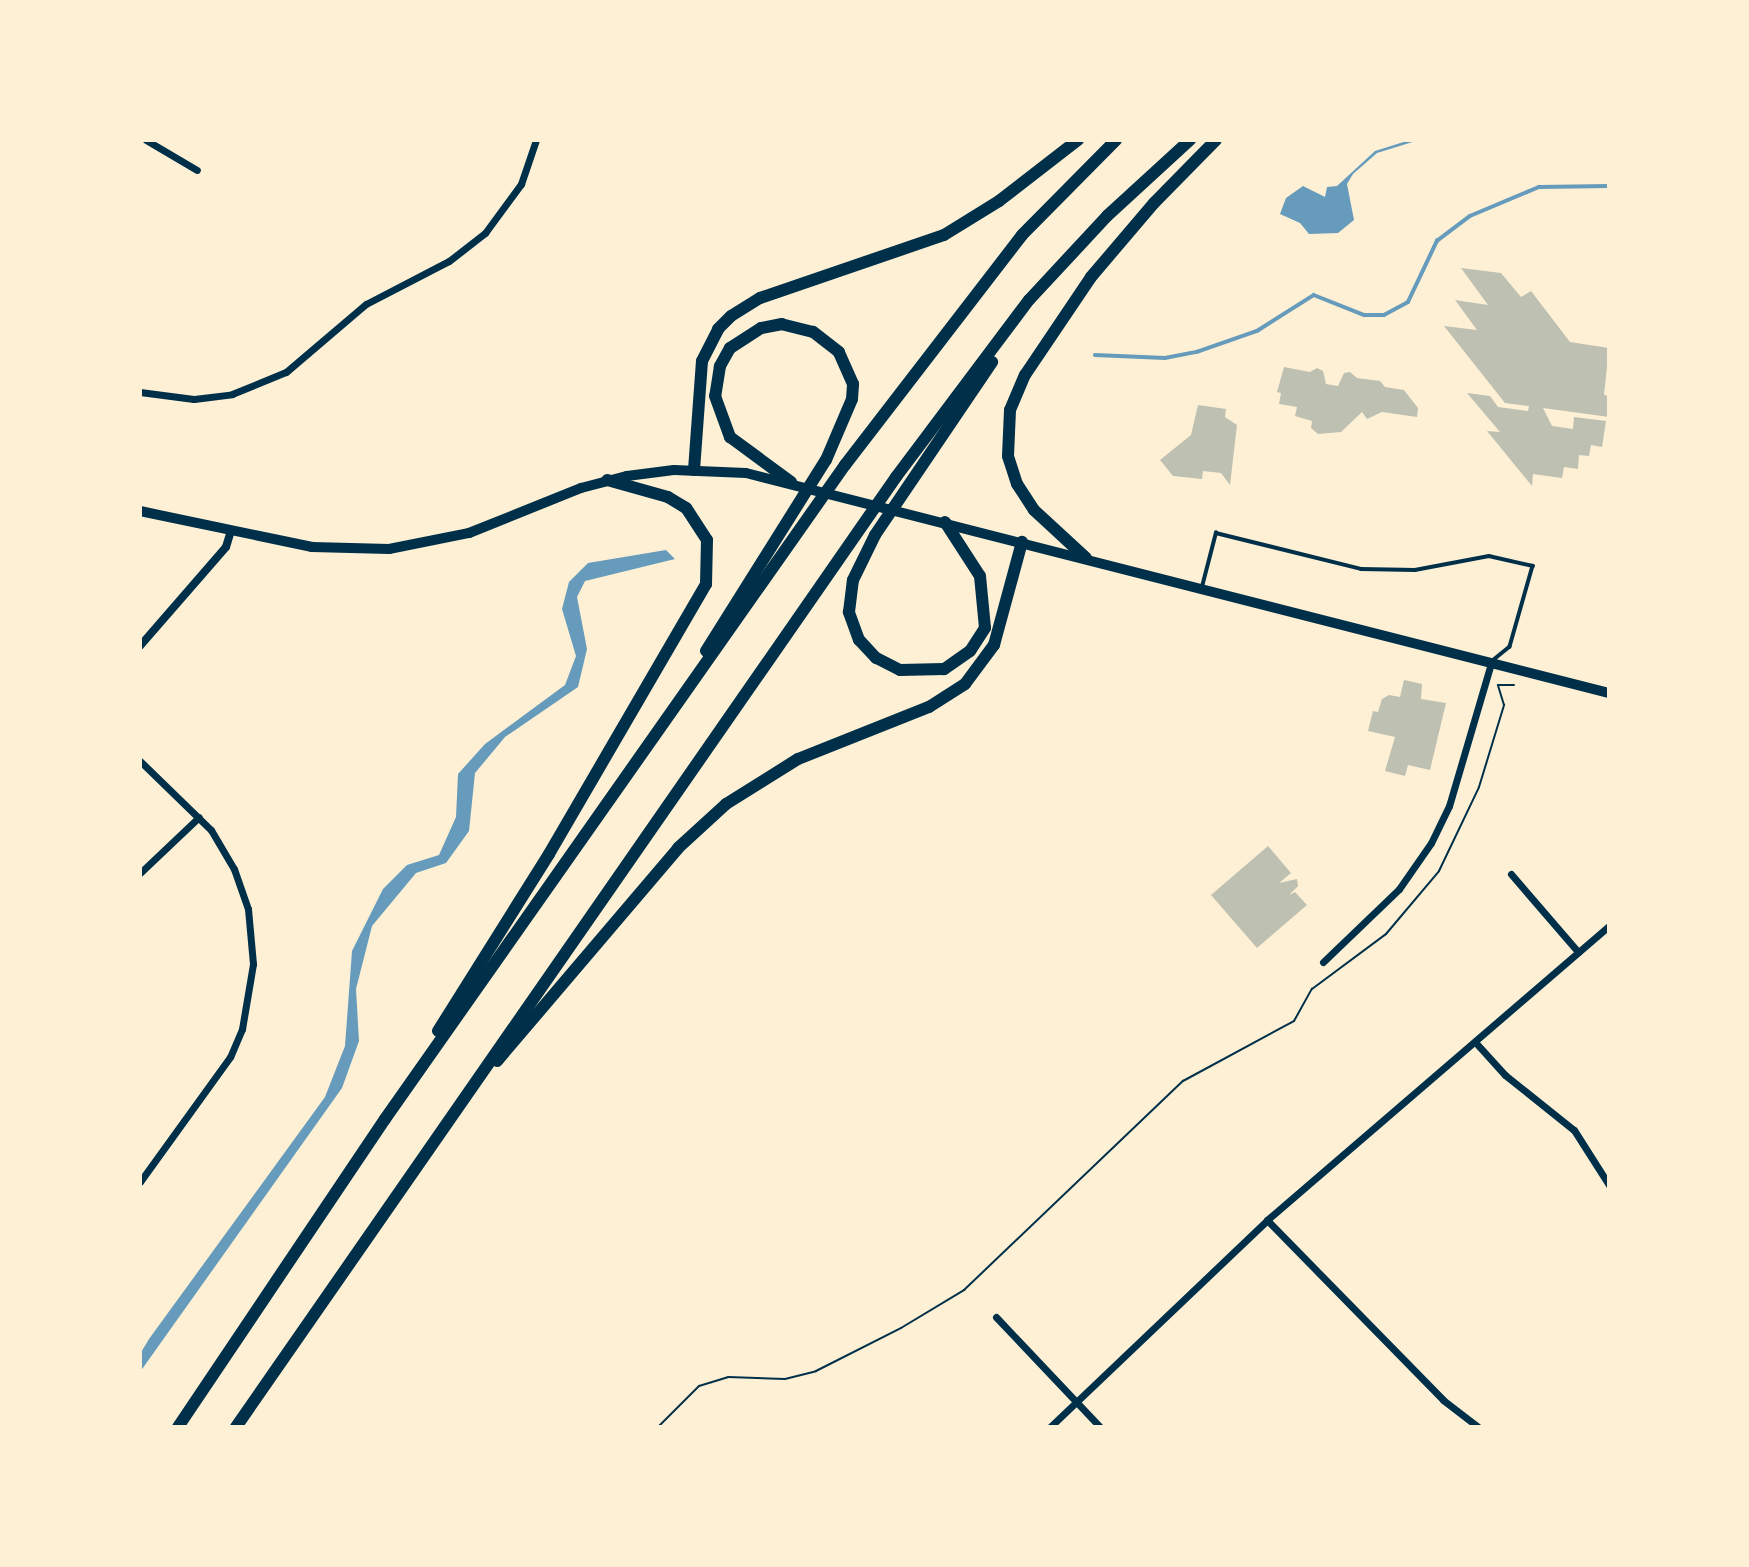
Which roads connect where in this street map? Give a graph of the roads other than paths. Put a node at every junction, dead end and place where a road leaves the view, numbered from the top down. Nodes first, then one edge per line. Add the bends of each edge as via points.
1 (146, 140) edge
2 (536, 140) edge
3 (1078, 140) edge
4 (1116, 140) edge
5 (1190, 140) edge
6 (1216, 140) edge
7 (197, 170) dead end
8 (1059, 267) junction
9 (140, 392) edge
10 (694, 470) junction
11 (607, 480) junction
12 (791, 482) junction
13 (140, 511) edge
14 (945, 522) junction
15 (231, 531) junction
16 (1021, 542) junction
17 (1086, 558) junction
18 (1202, 589) junction
19 (140, 646) edge
20 (1491, 663) junction
21 (1609, 693) edge
22 (140, 761) edge
23 (610, 802) junction
24 (199, 817) junction
25 (140, 873) edge
26 (1511, 874) dead end
27 (1609, 926) edge
28 (1578, 952) junction
29 (1323, 962) dead end
30 (1476, 1043) junction
31 (385, 1119) junction
32 (140, 1182) edge
33 (1609, 1185) edge
34 (1267, 1220) junction
35 (318, 1304) junction
36 (996, 1317) dead end
37 (1073, 1403) junction
38 (178, 1427) edge
39 (236, 1427) edge
40 (1050, 1427) edge
41 (1100, 1427) edge
42 (1478, 1427) edge

1 - 7 street
2 - 9 street via 521,184 485,233 449,261 366,304 286,372 232,394 194,399
3 - 10 highway via 999,201 944,235 760,298 731,316 708,344 702,361
4 - 23 highway via 1022,235 845,465
5 - 8 highway
6 - 17 highway via 1091,277 1025,375 1010,410 1008,456 1017,484 1034,510
8 - 14 highway via 875,535 850,589 853,626 876,658 900,670 928,672 958,661 985,628 980,576
8 - 35 highway via 896,477
10 - 11 main road
10 - 12 main road
11 - 15 main road via 469,533 416,546 329,549
11 - 31 highway via 668,497 686,508 707,540 706,584 549,855
12 - 14 main road
12 - 23 highway via 740,448 716,410 720,366 744,336 761,328 799,326 827,341 844,360 853,384 852,399 825,460
13 - 15 main road
14 - 16 main road
15 - 19 street via 226,547
16 - 17 main road
16 - 35 highway via 994,645 965,684 929,707 798,758 747,789 704,823 524,1027
17 - 18 main road
18 - 20 main road
18 - 20 lane via 1216,533 1322,563 1370,570 1415,570 1489,556 1533,566 1510,647
20 - 21 main road
20 - 29 street via 1449,806 1431,843 1399,888
22 - 24 street
23 - 31 highway
24 - 25 street
24 - 32 street via 234,869 246,899 253,944 251,989 230,1057
26 - 28 street
27 - 28 street
28 - 30 street
30 - 33 street via 1506,1075 1574,1130
30 - 34 street
31 - 38 highway
34 - 37 street
34 - 42 street via 1443,1399
35 - 39 highway
36 - 37 street
37 - 40 street
37 - 41 street

